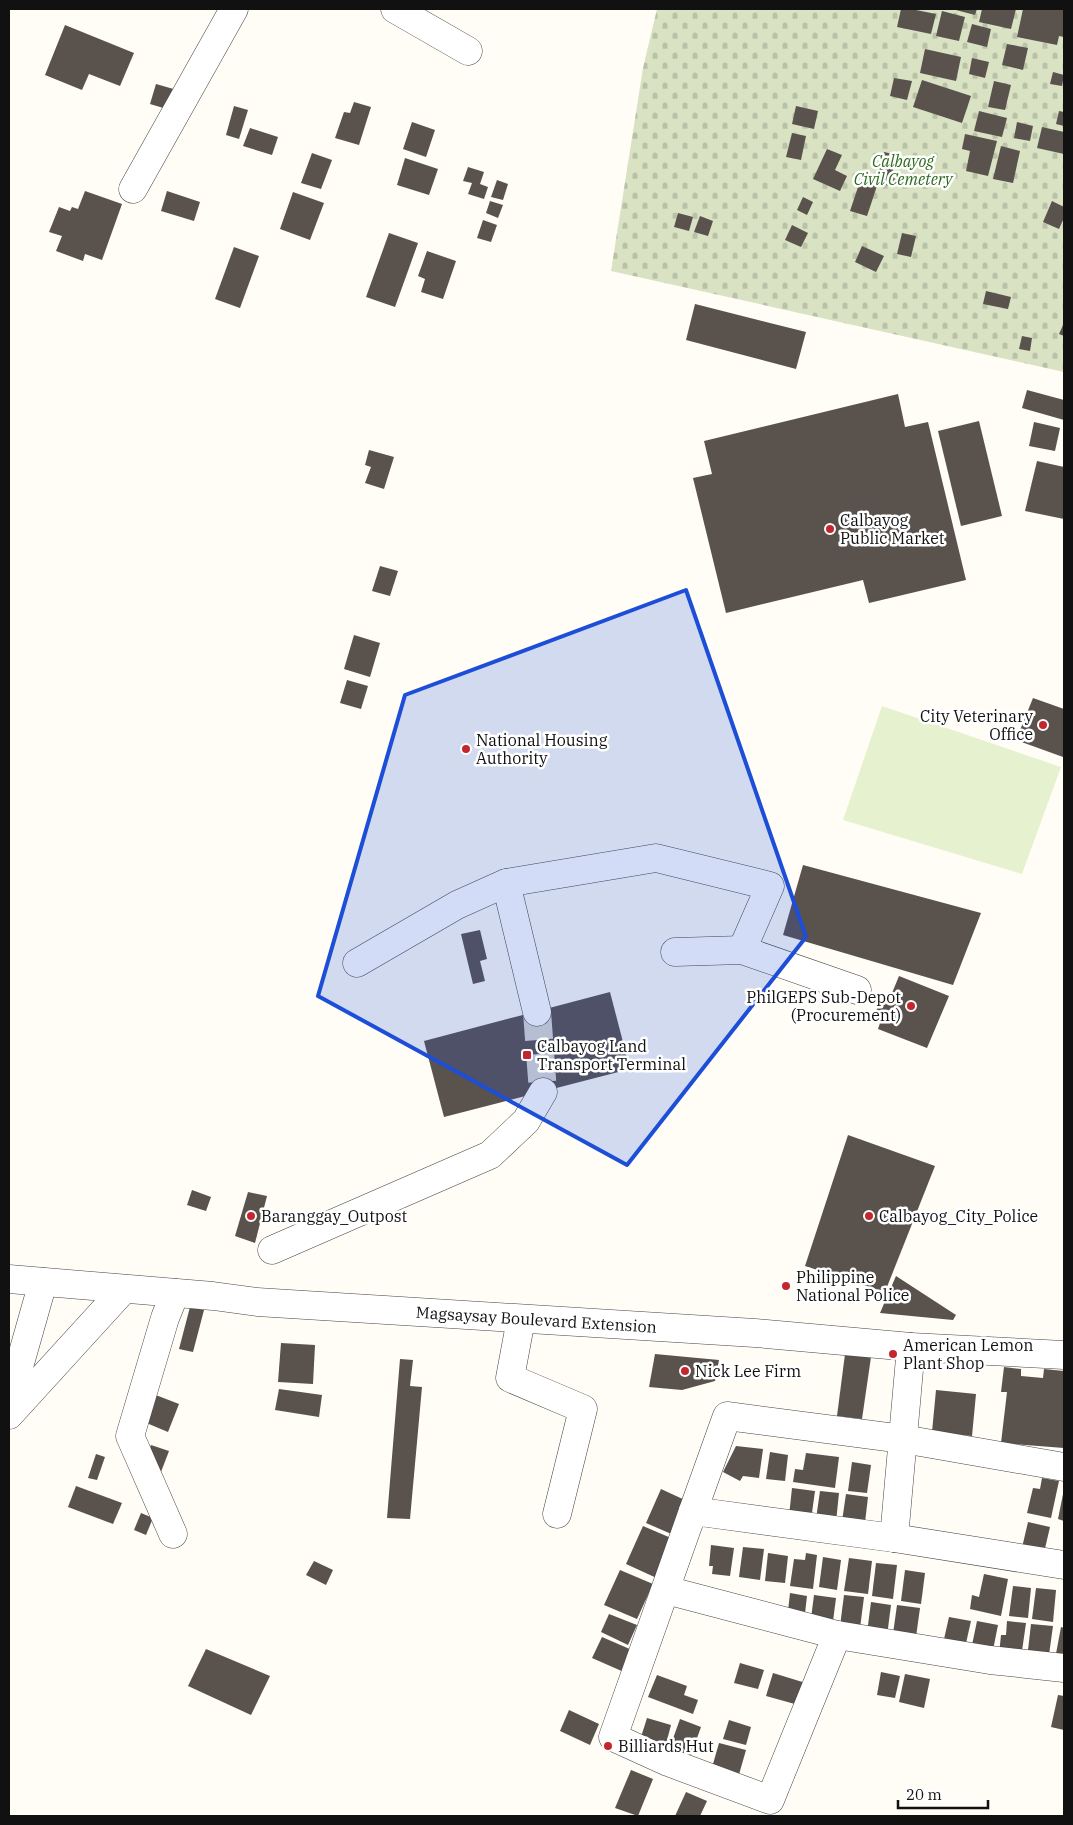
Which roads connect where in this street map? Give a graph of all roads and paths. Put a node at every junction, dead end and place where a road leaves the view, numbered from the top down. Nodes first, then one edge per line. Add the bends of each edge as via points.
1 (234, 9) edge
2 (395, 9) edge
3 (468, 51) dead end
4 (133, 189) dead end
5 (506, 883) junction
6 (742, 950) junction
7 (675, 952) dead end
8 (357, 963) dead end
9 (857, 990) dead end
10 (537, 1012) tunnel mouth
11 (543, 1092) tunnel mouth
12 (272, 1250) dead end
13 (9, 1279) edge
14 (43, 1282) junction
15 (124, 1289) junction
16 (175, 1293) junction
17 (521, 1319) junction
18 (911, 1347) junction
19 (1064, 1354) edge
20 (9, 1402) edge
21 (9, 1415) edge
22 (904, 1439) junction
23 (1064, 1467) edge
24 (693, 1511) junction
25 (557, 1514) dead end
26 (173, 1534) dead end
27 (894, 1538) junction
28 (1064, 1565) edge
29 (666, 1590) junction
30 (837, 1635) junction
31 (1064, 1668) edge

1 - 4 street
2 - 3 street
5 - 6 street via 656,858 770,886
5 - 8 street via 457,905
5 - 10 street
6 - 7 street
6 - 9 street
11 - 12 street via 526,1121 490,1155
13 - 14 street, Magsaysay Boulevard Extension
14 - 15 street, Magsaysay Boulevard Extension
14 - 20 street
15 - 16 street, Magsaysay Boulevard Extension
15 - 21 street
16 - 17 street, Magsaysay Boulevard Extension via 257,1302
16 - 26 street via 130,1436
17 - 18 street, Magsaysay Boulevard Extension
17 - 25 street via 510,1378 583,1409
18 - 19 street, Magsaysay Boulevard Extension
18 - 22 street
22 - 23 street
22 - 24 street via 727,1416
22 - 27 street
24 - 27 street
24 - 29 street
27 - 28 street
29 - 30 street
29 - 30 street via 613,1737 668,1762 770,1800
30 - 31 street via 990,1660

